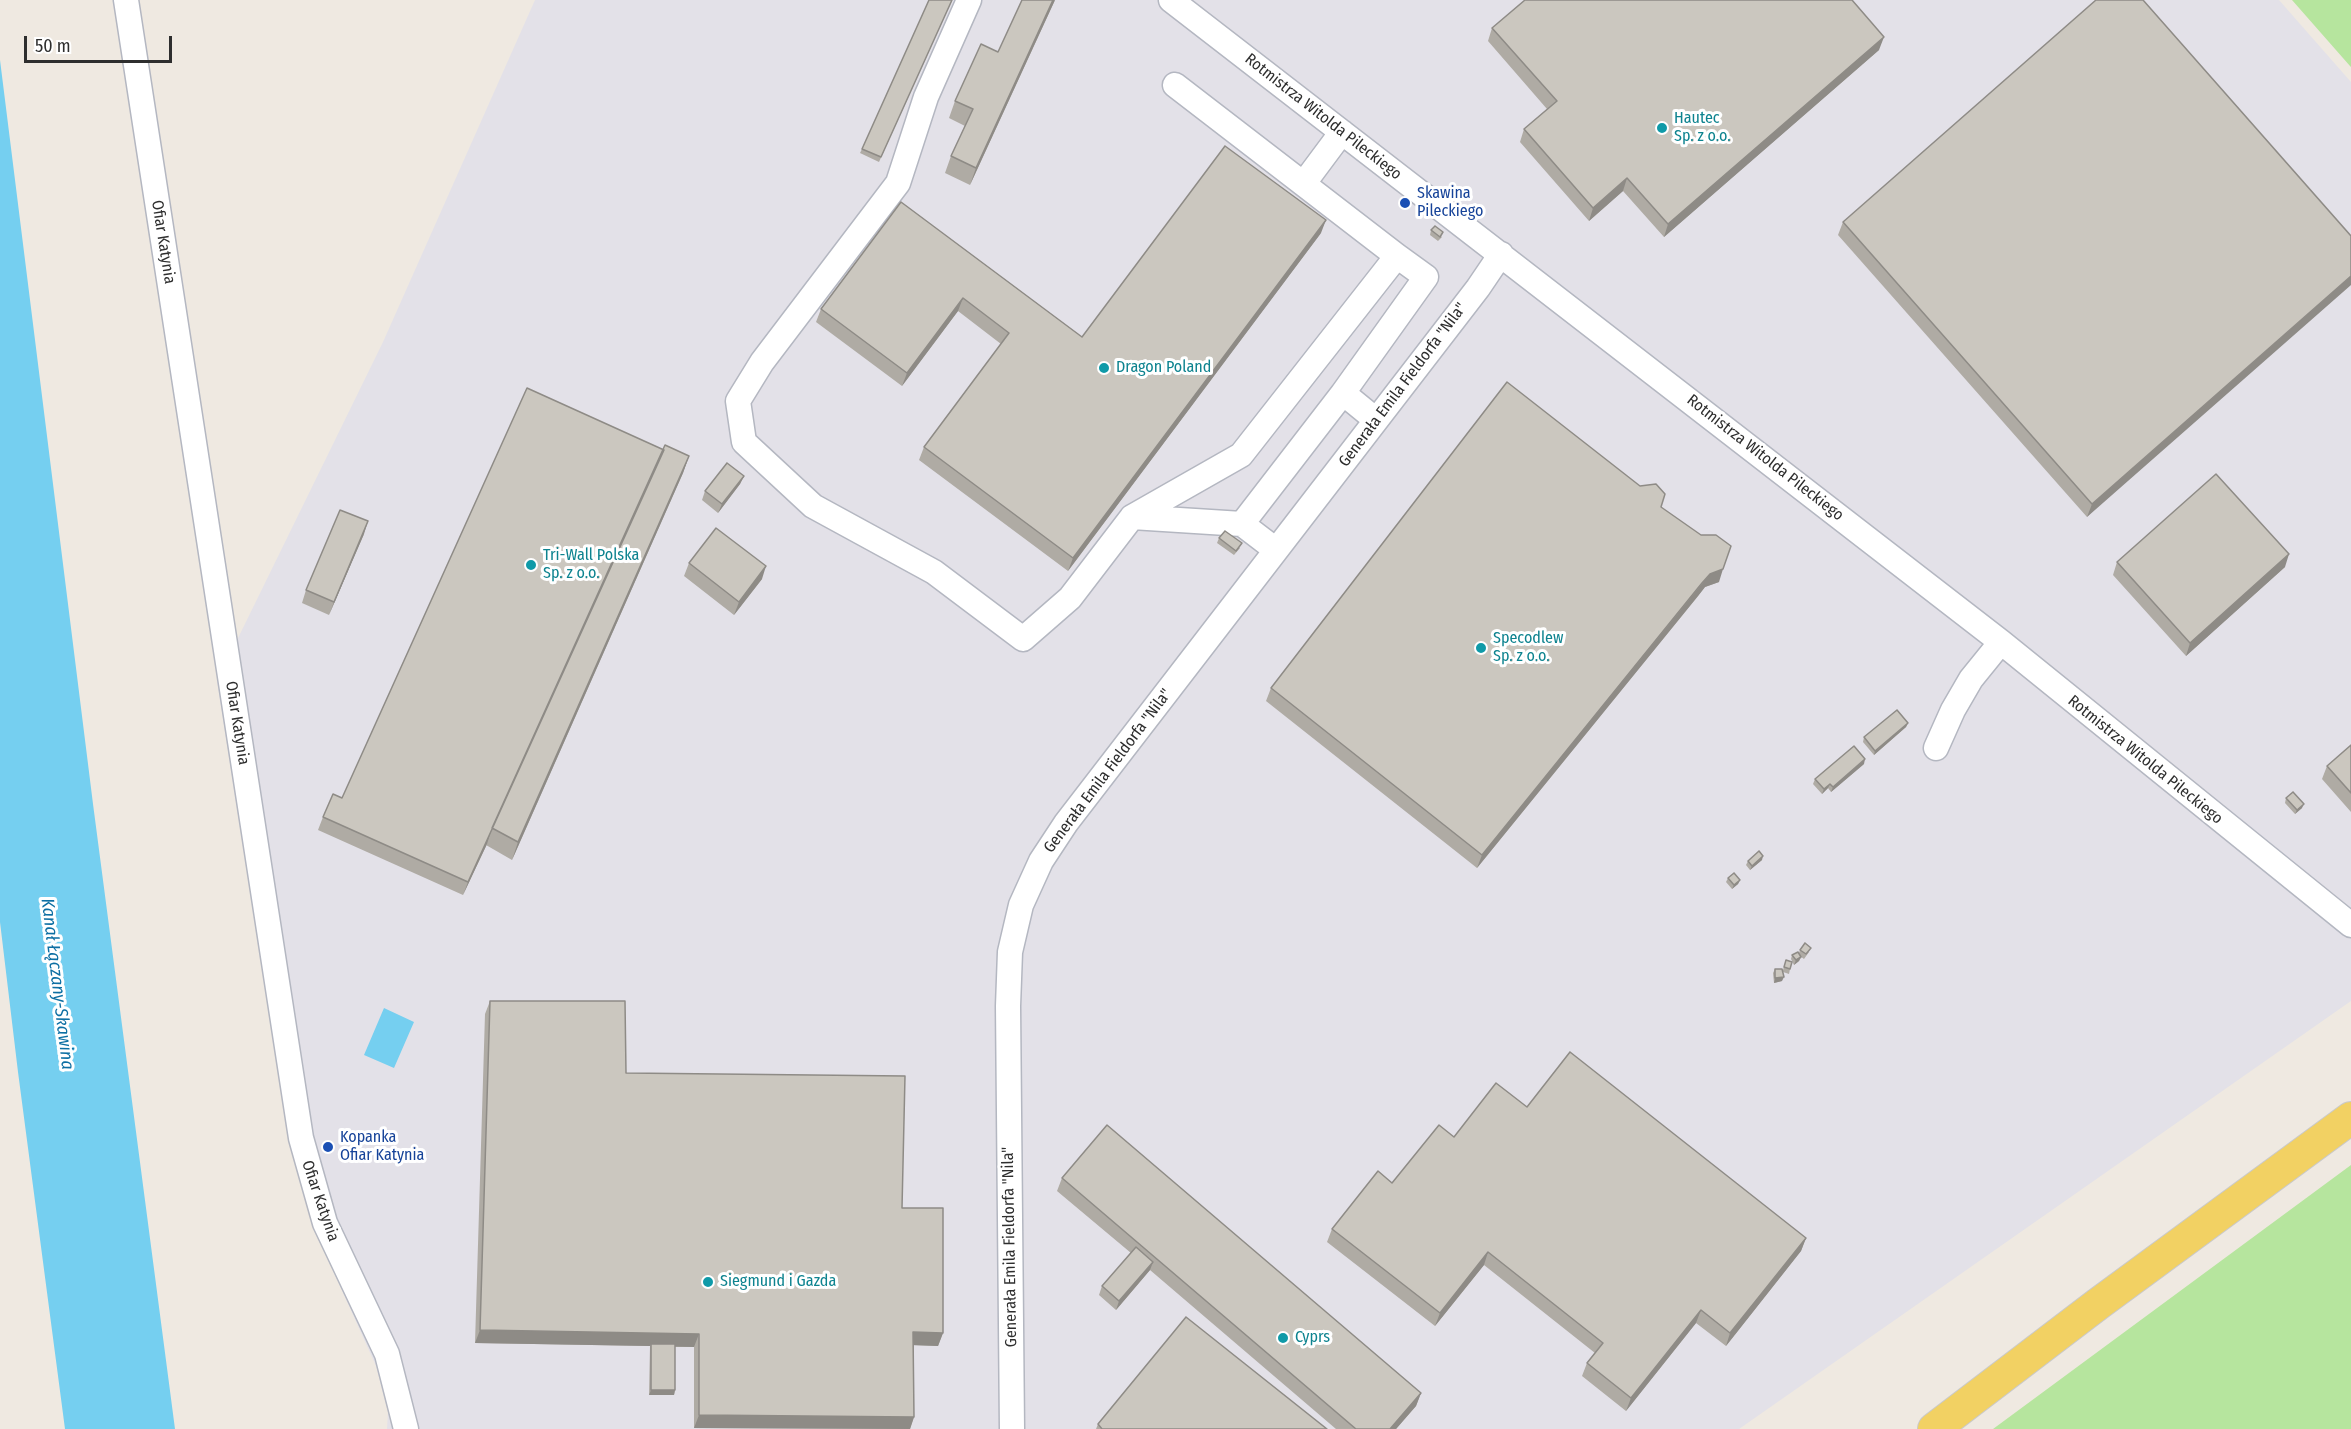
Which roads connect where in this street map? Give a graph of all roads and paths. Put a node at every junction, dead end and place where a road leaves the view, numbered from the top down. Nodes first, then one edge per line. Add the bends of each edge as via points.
1 (126, 0) edge
2 (969, 0) edge
3 (1171, 0) edge
4 (1175, 86) dead end
5 (1342, 132) junction
6 (1304, 183) junction
7 (1501, 254) junction
8 (1397, 256) junction
9 (1343, 393) junction
10 (1376, 420) junction
11 (1132, 517) junction
12 (1242, 524) junction
13 (1276, 550) junction
14 (2001, 642) junction
15 (1936, 748) dead end
16 (2351, 925) edge
17 (2351, 1118) edge
18 (406, 1429) edge
19 (1012, 1429) edge
20 (1934, 1429) edge

1 - 18 street, Ofiar Katynia via 301,1138 325,1223 387,1354
2 - 11 street via 926,97 898,183 762,362 738,401 744,442 813,506 934,572 1023,639 1070,598
3 - 5 street, Rotmistrza Witolda Pileckiego
4 - 6 street
5 - 6 street
5 - 7 street, Rotmistrza Witolda Pileckiego
6 - 8 street
7 - 10 street, Generała Emila Fieldorfa "Nila"
7 - 14 street, Rotmistrza Witolda Pileckiego
8 - 9 street via 1426,277
8 - 11 street via 1241,455
9 - 10 street
9 - 12 street
10 - 13 street, Generała Emila Fieldorfa "Nila"
11 - 12 street
12 - 13 street
13 - 19 street, Generała Emila Fieldorfa "Nila" via 1066,823 1041,861 1021,905 1010,952 1008,1006
14 - 15 street via 1971,679
14 - 16 street, Rotmistrza Witolda Pileckiego
17 - 20 main road

